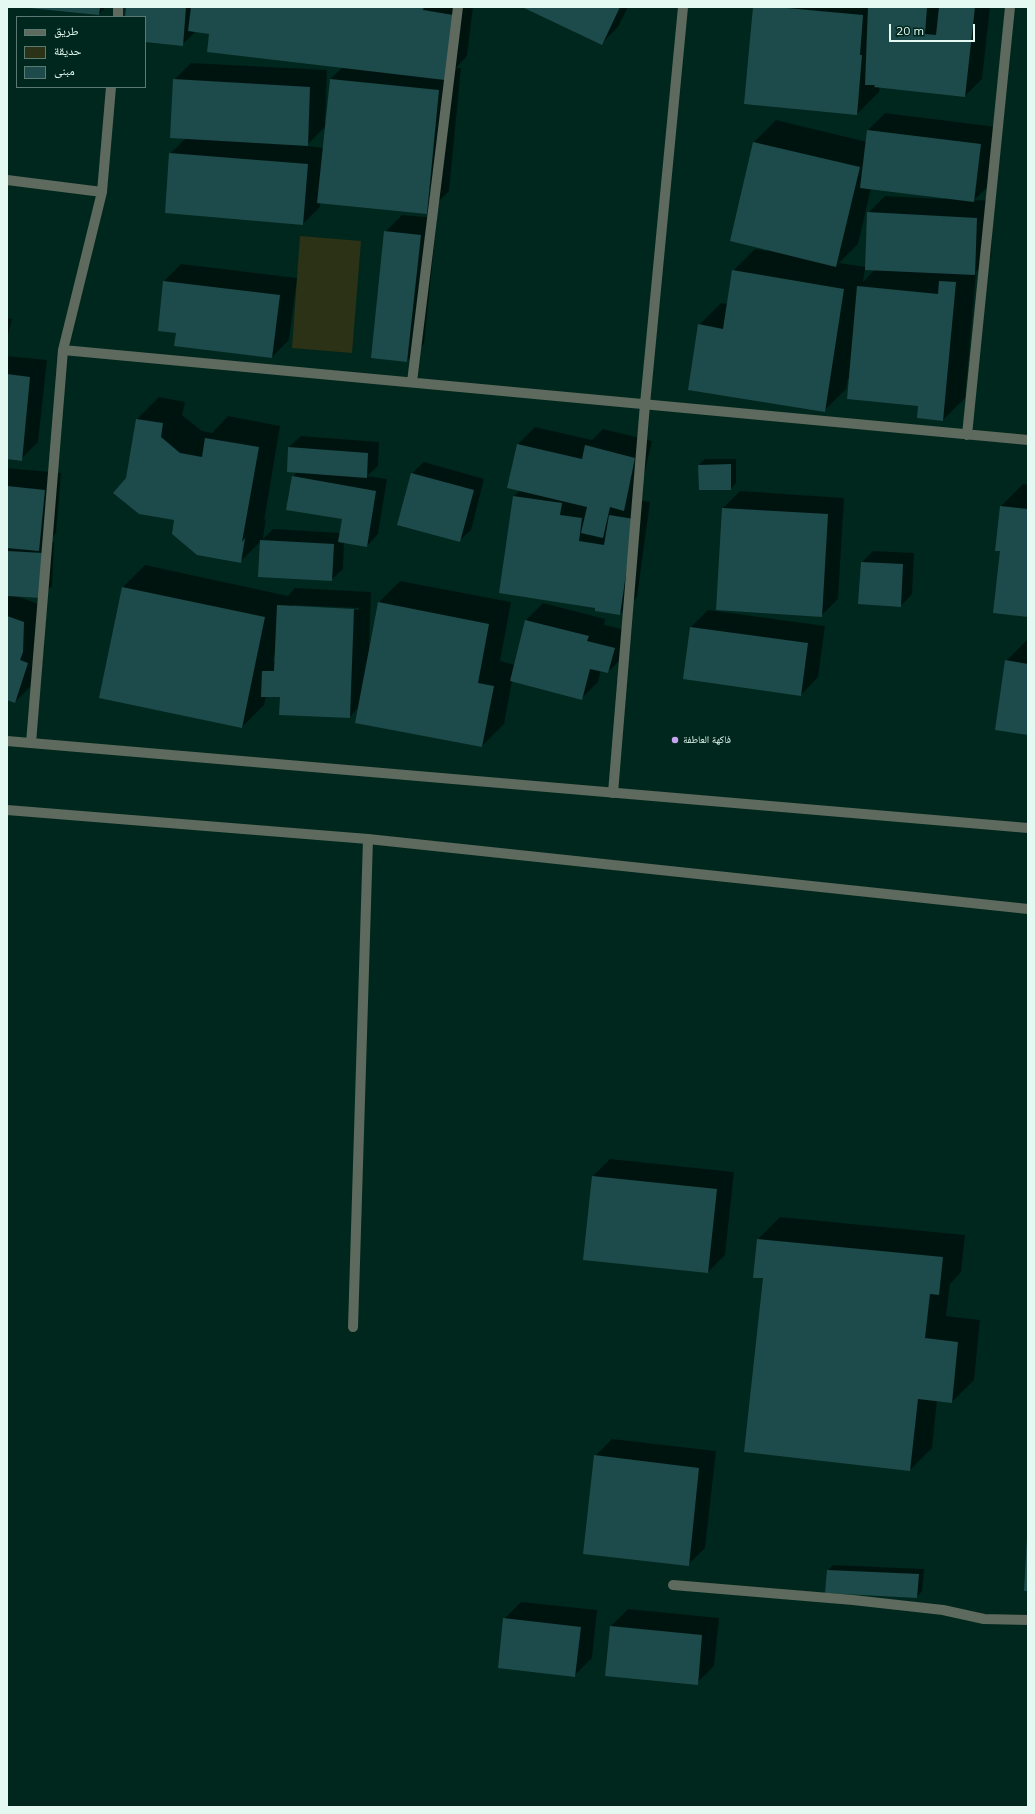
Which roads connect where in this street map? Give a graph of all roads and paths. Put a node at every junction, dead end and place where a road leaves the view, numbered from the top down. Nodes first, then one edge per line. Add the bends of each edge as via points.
1 (458, 7) edge
2 (683, 7) edge
3 (1010, 7) edge
4 (111, 88) edge
5 (7, 180) edge
6 (102, 192) junction
7 (63, 350) junction
8 (412, 382) junction
9 (645, 404) junction
10 (967, 435) junction
11 (1028, 440) edge
12 (7, 741) edge
13 (32, 743) junction
14 (613, 793) junction
15 (7, 810) edge
16 (1028, 828) edge
17 (368, 839) junction
18 (1028, 909) edge
19 (353, 1327) dead end
20 (673, 1585) dead end
21 (1028, 1620) edge

1 - 8 street
2 - 9 street
3 - 10 street
4 - 6 street
5 - 6 street
6 - 7 street
7 - 8 street
7 - 13 street
8 - 9 street
9 - 10 street
9 - 14 street
10 - 11 street
12 - 13 street
13 - 14 street
14 - 16 street
15 - 17 street
17 - 18 street
17 - 19 street
20 - 21 street via 861,1601 943,1610 984,1619

